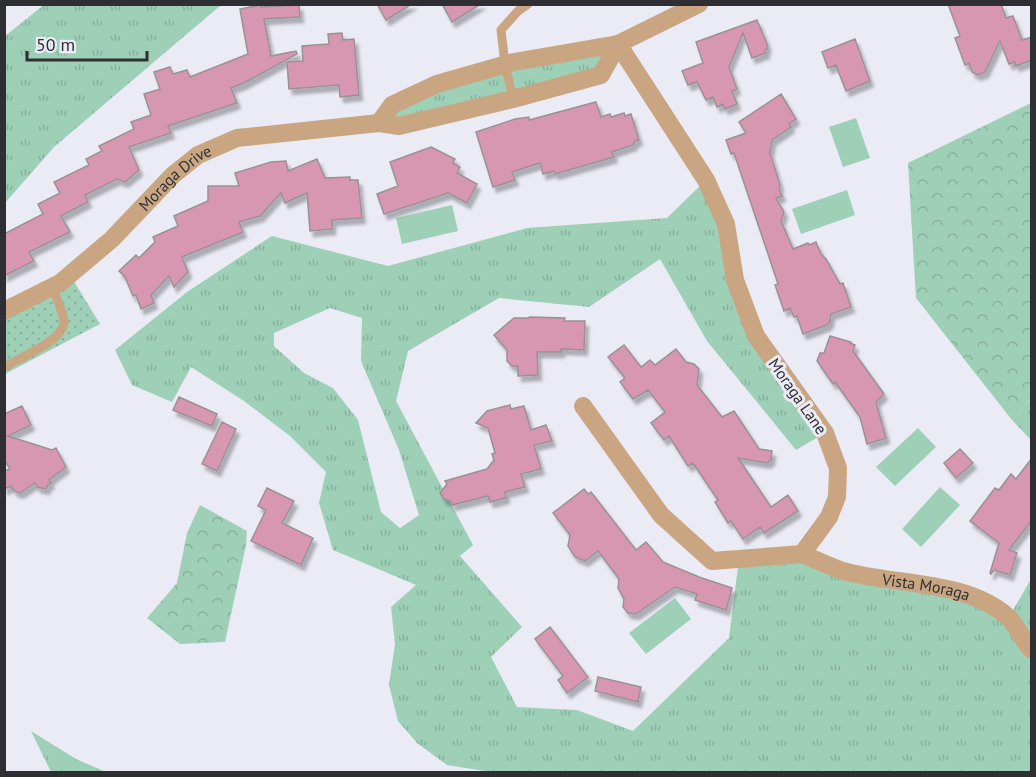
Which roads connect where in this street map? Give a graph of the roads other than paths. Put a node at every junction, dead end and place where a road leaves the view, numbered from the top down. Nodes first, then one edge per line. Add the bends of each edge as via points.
1 (528, 4) edge
2 (699, 4) edge
3 (618, 44) junction
4 (505, 64) junction
5 (513, 99) junction
6 (379, 123) junction
7 (52, 287) junction
8 (4, 311) edge
9 (4, 367) edge
10 (583, 406) dead end
11 (802, 554) junction
12 (1032, 650) edge

1 - 4 lane via 501,30
2 - 3 street
3 - 4 street
3 - 5 street, Moraga Drive via 601,75
3 - 11 street, Moraga Lane via 706,180 726,224 735,280 756,336 825,433 838,468 837,497 830,517
4 - 5 lane
4 - 6 street via 437,84 392,105
5 - 6 street, Moraga Drive via 399,126
6 - 7 street, Moraga Drive via 237,138 198,155 173,175 112,239
7 - 8 street, Moraga Drive
7 - 9 lane via 62,311 61,333
10 - 11 street via 661,515 712,561
11 - 12 street, Vista Moraga via 841,570 979,598 1009,617

